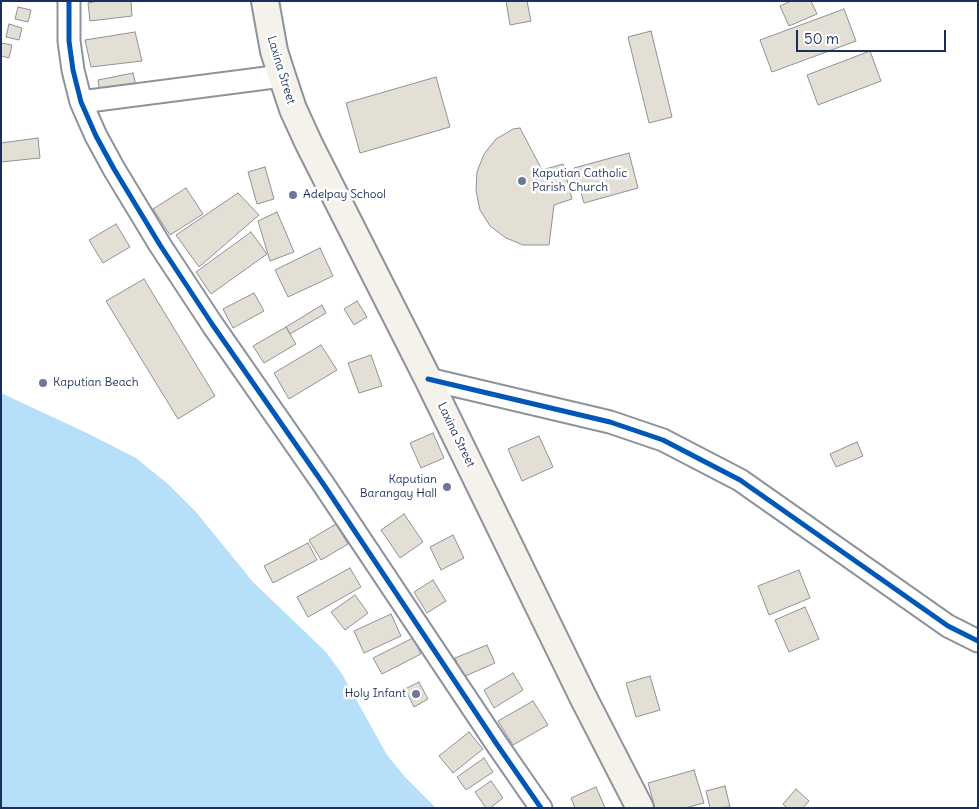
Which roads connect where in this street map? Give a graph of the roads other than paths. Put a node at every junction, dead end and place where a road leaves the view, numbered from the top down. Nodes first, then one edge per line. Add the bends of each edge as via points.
1 (69, 1) edge
2 (265, 1) edge
3 (282, 76) junction
4 (81, 102) junction
5 (428, 379) junction
6 (978, 642) edge
7 (541, 808) edge
8 (640, 808) edge

1 - 4 street via 69,40
2 - 3 main road, Laxina Street
3 - 4 street
3 - 5 main road, Laxina Street via 309,144
4 - 7 street via 114,169 202,308
5 - 6 street via 610,422 663,440 740,480 948,626
5 - 8 main road, Laxina Street

